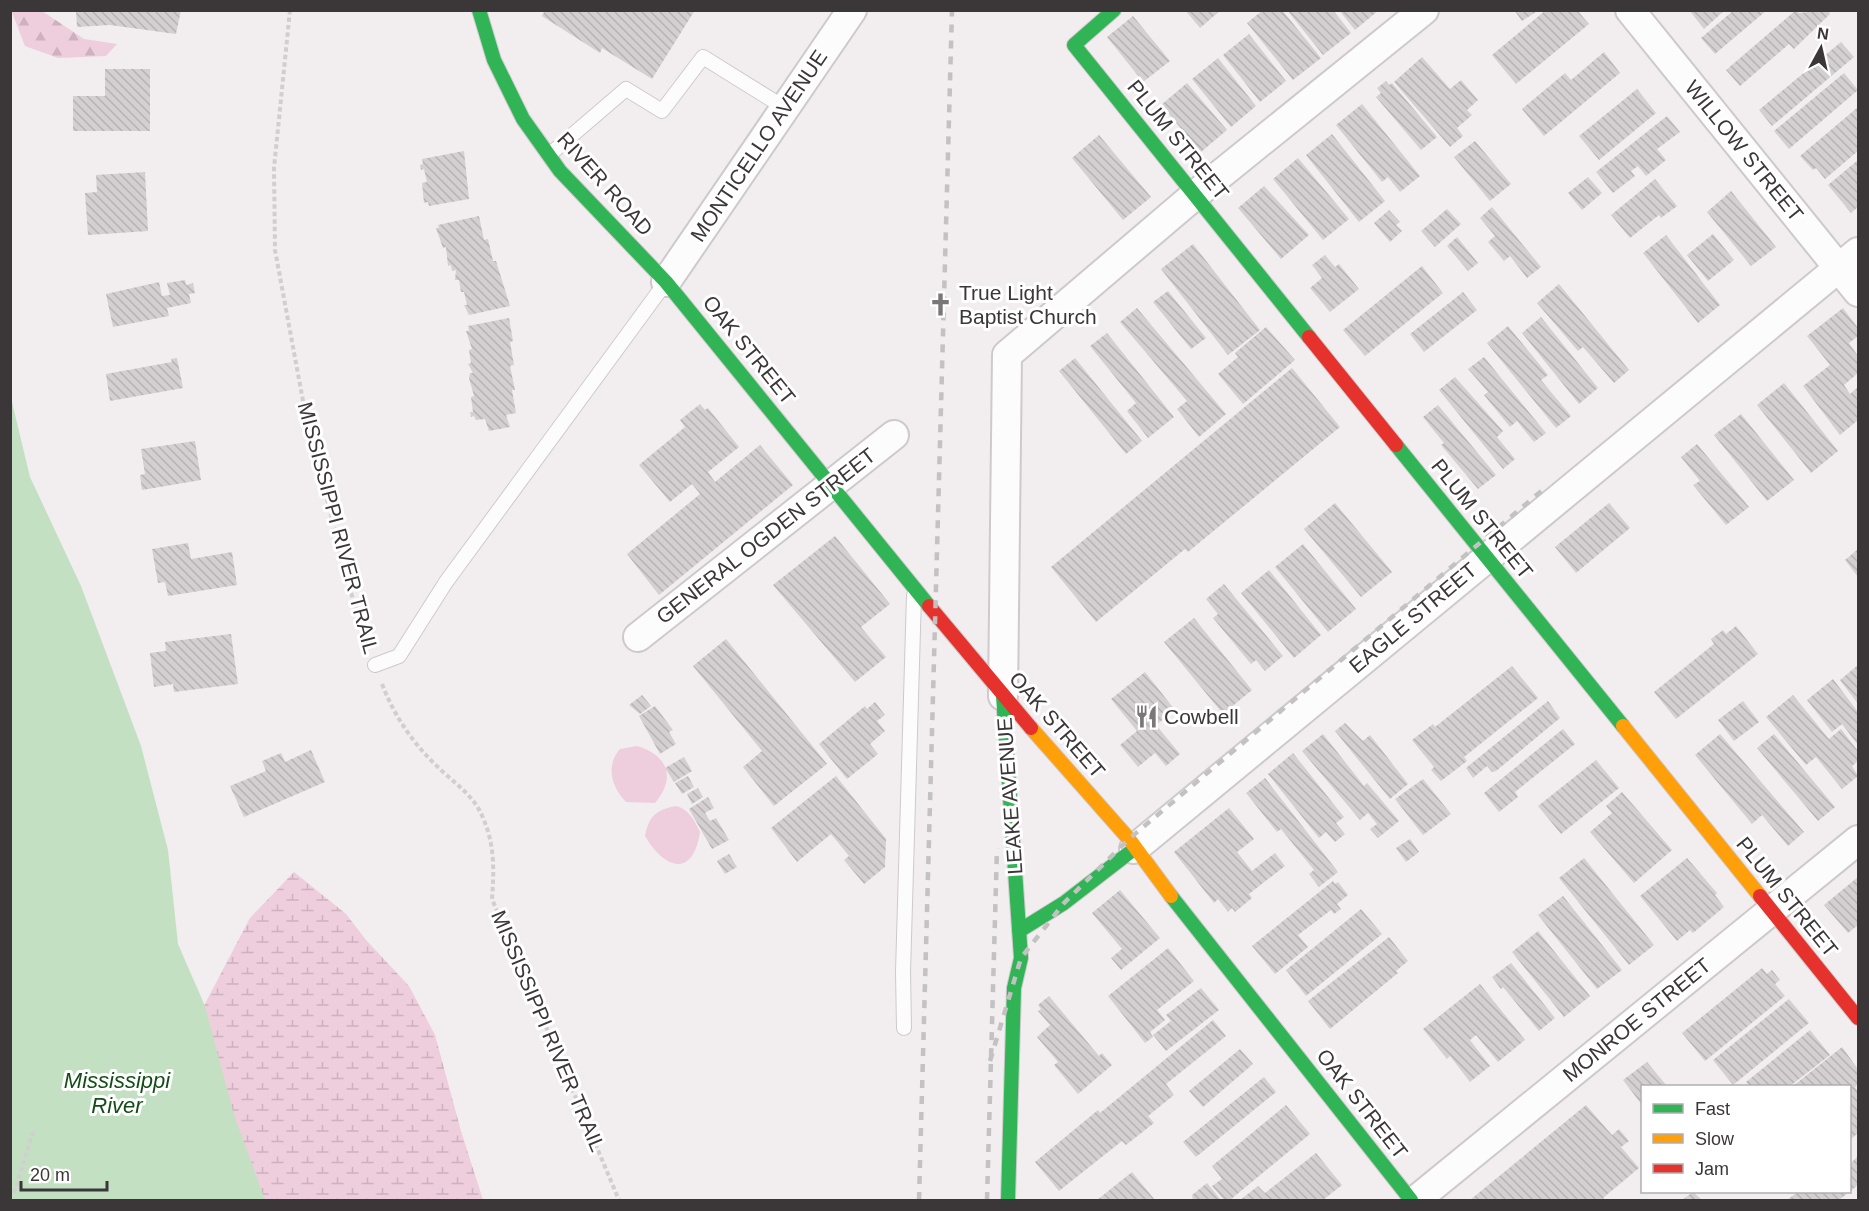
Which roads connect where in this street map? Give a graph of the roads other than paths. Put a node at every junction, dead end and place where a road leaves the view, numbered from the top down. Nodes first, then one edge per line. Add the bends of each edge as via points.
1 (479, 10) edge
2 (852, 10) edge
3 (1114, 10) edge
4 (1424, 10) edge
5 (1630, 10) edge
6 (785, 108) junction
7 (549, 155) junction
8 (1196, 195) junction
9 (1849, 260) edge
10 (666, 282) junction
11 (1858, 292) edge
12 (894, 435) dead end
13 (832, 485) junction
14 (1486, 557) junction
15 (914, 584) junction
16 (638, 638) dead end
17 (375, 665) road end
18 (1003, 696) junction
19 (1858, 840) edge
20 (1134, 849) junction
21 (1772, 911) junction
22 (1019, 931) junction
23 (1858, 1018) edge
24 (904, 1028) dead end
25 (1008, 1200) edge
26 (1414, 1200) edge

1 - 7 street, RIVER ROAD via 494,60 523,119
2 - 6 street, MONTICELLO AVENUE
3 - 8 street, PLUM STREET via 1074,45
4 - 8 street
5 - 9 street, WILLOW STREET
6 - 7 lane via 703,57 663,111 626,89
6 - 10 street, MONTICELLO AVENUE
7 - 10 street, RIVER ROAD
8 - 14 street, PLUM STREET
8 - 18 street, LEAKE AVENUE via 1007,355
9 - 11 street, WILLOW STREET
9 - 14 street, EAGLE STREET
10 - 13 street, OAK STREET
10 - 17 lane via 446,582 399,656
12 - 13 street, GENERAL OGDEN STREET
13 - 15 street, OAK STREET
13 - 16 street, GENERAL OGDEN STREET
14 - 20 street, EAGLE STREET
14 - 21 street, PLUM STREET
15 - 18 street, OAK STREET
15 - 24 lane
18 - 20 street, OAK STREET
18 - 22 street, LEAKE AVENUE
19 - 21 street, MONROE STREET
20 - 22 street, EAGLE STREET via 1064,903
20 - 26 street, OAK STREET
21 - 23 street, PLUM STREET
21 - 26 street, MONROE STREET
22 - 25 street, LEAKE AVENUE via 1021,958 1014,988

